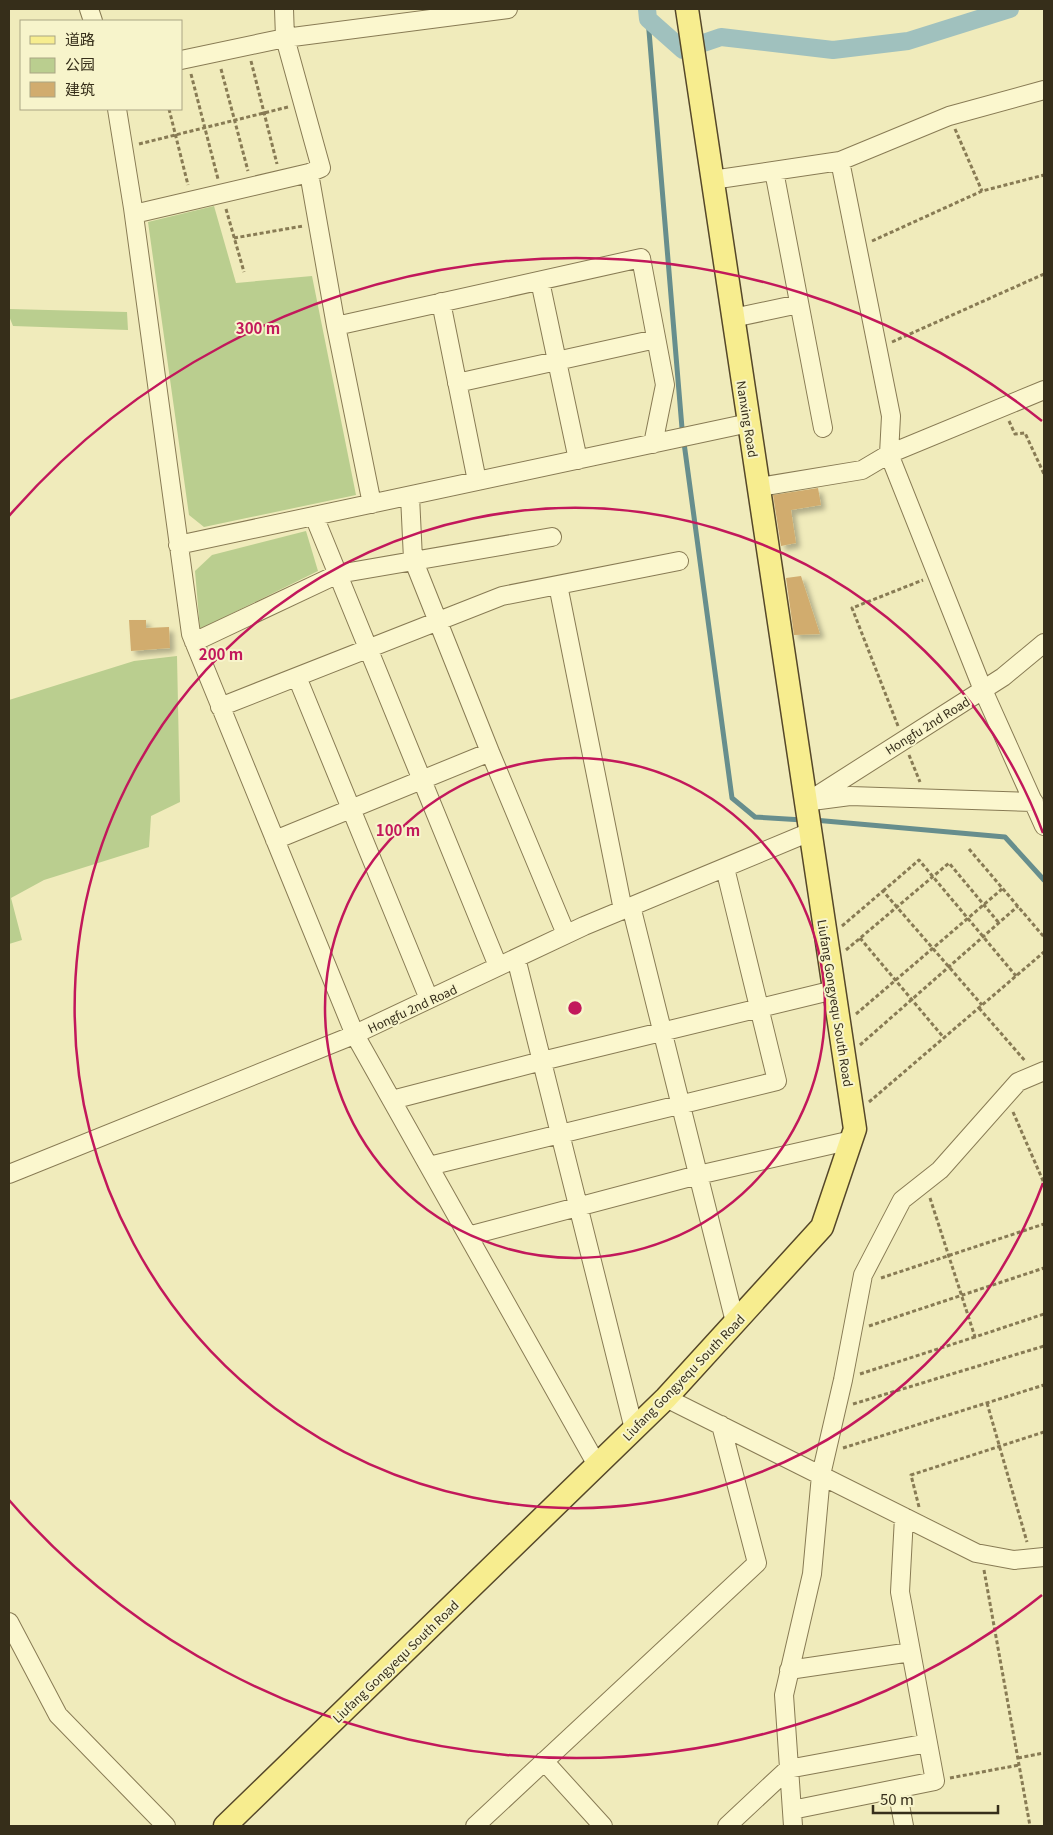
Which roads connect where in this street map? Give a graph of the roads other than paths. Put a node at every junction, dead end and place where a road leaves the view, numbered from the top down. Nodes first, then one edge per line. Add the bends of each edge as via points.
1 (284, 9) edge
2 (508, 9) edge
3 (688, 14) edge
4 (285, 38) junction
5 (184, 59) edge
6 (1044, 90) edge
7 (117, 110) edge
8 (840, 161) junction
9 (774, 171) junction
10 (309, 173) junction
11 (712, 180) junction
12 (134, 214) junction
13 (540, 281) junction
14 (441, 302) junction
15 (799, 304) junction
16 (733, 318) junction
17 (336, 326) junction
18 (656, 339) junction
19 (558, 362) junction
20 (457, 383) junction
21 (1044, 390) edge
22 (749, 423) junction
23 (822, 428) dead end
24 (653, 444) junction
25 (889, 454) junction
26 (578, 460) junction
27 (477, 481) junction
28 (759, 487) junction
29 (410, 496) junction
30 (372, 504) junction
31 (314, 516) junction
32 (552, 537) dead end
33 (178, 545) junction
34 (413, 559) junction
35 (678, 562) dead end
36 (338, 574) junction
37 (558, 585) junction
38 (438, 622) junction
39 (194, 642) junction
40 (1044, 644) edge
41 (369, 650) junction
42 (297, 677) junction
43 (983, 690) junction
44 (220, 706) junction
45 (490, 752) junction
46 (422, 779) junction
47 (1034, 802) junction
48 (351, 808) junction
49 (809, 818) junction
50 (1044, 825) edge
51 (275, 840) junction
52 (725, 868) junction
53 (627, 908) junction
54 (566, 934) junction
55 (516, 958) junction
56 (498, 966) junction
57 (834, 990) junction
58 (429, 999) junction
59 (760, 1008) junction
60 (662, 1031) junction
61 (355, 1035) junction
62 (542, 1061) junction
63 (1040, 1073) edge
64 (392, 1100) junction
65 (681, 1105) junction
66 (560, 1135) junction
67 (852, 1140) junction
68 (429, 1166) junction
69 (9, 1174) edge
70 (698, 1176) junction
71 (579, 1207) junction
72 (468, 1236) junction
73 (735, 1322) junction
74 (666, 1398) junction
75 (721, 1425) junction
76 (634, 1429) junction
77 (597, 1465) junction
78 (821, 1476) junction
79 (904, 1517) junction
80 (1038, 1558) edge
81 (9, 1622) edge
82 (911, 1652) junction
83 (789, 1670) junction
84 (928, 1743) junction
85 (544, 1761) junction
86 (788, 1769) junction
87 (897, 1789) junction
88 (792, 1818) edge
89 (166, 1826) edge
90 (226, 1826) edge
91 (475, 1826) edge
92 (603, 1826) edge
93 (727, 1826) edge
94 (904, 1826) edge

1 - 4 street
2 - 4 street
3 - 11 main road, Nanxing Road
4 - 5 street
4 - 10 street via 321,168
6 - 8 street via 949,116
7 - 12 street
8 - 9 street
8 - 25 street via 891,416
9 - 11 street
9 - 15 street
10 - 12 street
10 - 17 street
11 - 16 main road, Nanxing Road
12 - 33 street
13 - 14 street
13 - 18 street via 641,258
13 - 19 street
14 - 17 street
14 - 20 street
15 - 16 street
15 - 23 street
16 - 22 main road, Nanxing Road
17 - 30 street
18 - 19 street
18 - 24 street via 665,385
19 - 20 street
19 - 26 street
20 - 27 street
21 - 25 street
22 - 24 street
22 - 28 main road, Nanxing Road
24 - 26 street
25 - 28 street via 862,470
25 - 43 street
26 - 27 street
27 - 29 street
28 - 49 main road, Nanxing Road
29 - 30 street
29 - 34 street
30 - 31 street
31 - 33 street
31 - 36 street
32 - 34 street
33 - 39 street via 190,634
34 - 36 street
34 - 38 street
35 - 37 street
36 - 39 street
36 - 41 street
37 - 38 street via 502,596
37 - 53 street
38 - 41 street
38 - 45 street
39 - 44 street
40 - 43 street, Hongfu 2nd Road
41 - 42 street
41 - 46 street
42 - 44 street
42 - 48 street
43 - 47 street
43 - 49 street, Hongfu 2nd Road via 904,740
44 - 51 street
45 - 46 street
45 - 54 street
46 - 48 street
46 - 56 street
47 - 49 street via 850,796
47 - 50 street
48 - 51 street
48 - 58 street
49 - 52 street, Hongfu 2nd Road
49 - 57 main road, Liufang Gongyequ South Road
51 - 61 street
52 - 53 street, Hongfu 2nd Road
52 - 59 street
53 - 54 street, Hongfu 2nd Road
53 - 60 street
54 - 55 street, Hongfu 2nd Road
55 - 56 street, Hongfu 2nd Road
55 - 62 street
56 - 58 street, Hongfu 2nd Road
57 - 59 street
57 - 67 main road, Liufang Gongyequ South Road via 856,1129
58 - 61 street, Hongfu 2nd Road
59 - 60 street
59 - 65 street via 777,1081
60 - 62 street
60 - 65 street
61 - 64 street
61 - 69 street, Hongfu 2nd Road
62 - 64 street
62 - 66 street
63 - 78 street via 1018,1082 940,1170 902,1200 863,1275
64 - 68 street
65 - 66 street
65 - 70 street
66 - 68 street
66 - 71 street
67 - 70 street
67 - 73 main road, Liufang Gongyequ South Road via 822,1227
68 - 72 street
70 - 71 street
70 - 73 street
71 - 72 street
71 - 76 street
72 - 77 street
73 - 74 main road, Liufang Gongyequ South Road
74 - 75 street
74 - 76 main road, Liufang Gongyequ South Road
75 - 78 street
75 - 85 street via 757,1563
76 - 77 main road, Liufang Gongyequ South Road
77 - 90 main road, Liufang Gongyequ South Road
78 - 79 street
78 - 83 street via 812,1574
79 - 80 street via 982,1554 1014,1560
79 - 82 street via 900,1592
81 - 89 street via 58,1714
82 - 83 street
82 - 84 street
83 - 86 street via 784,1695
84 - 86 street
84 - 87 street via 935,1781
85 - 91 street
85 - 92 street
86 - 88 street
86 - 93 street
87 - 88 street
87 - 94 street

